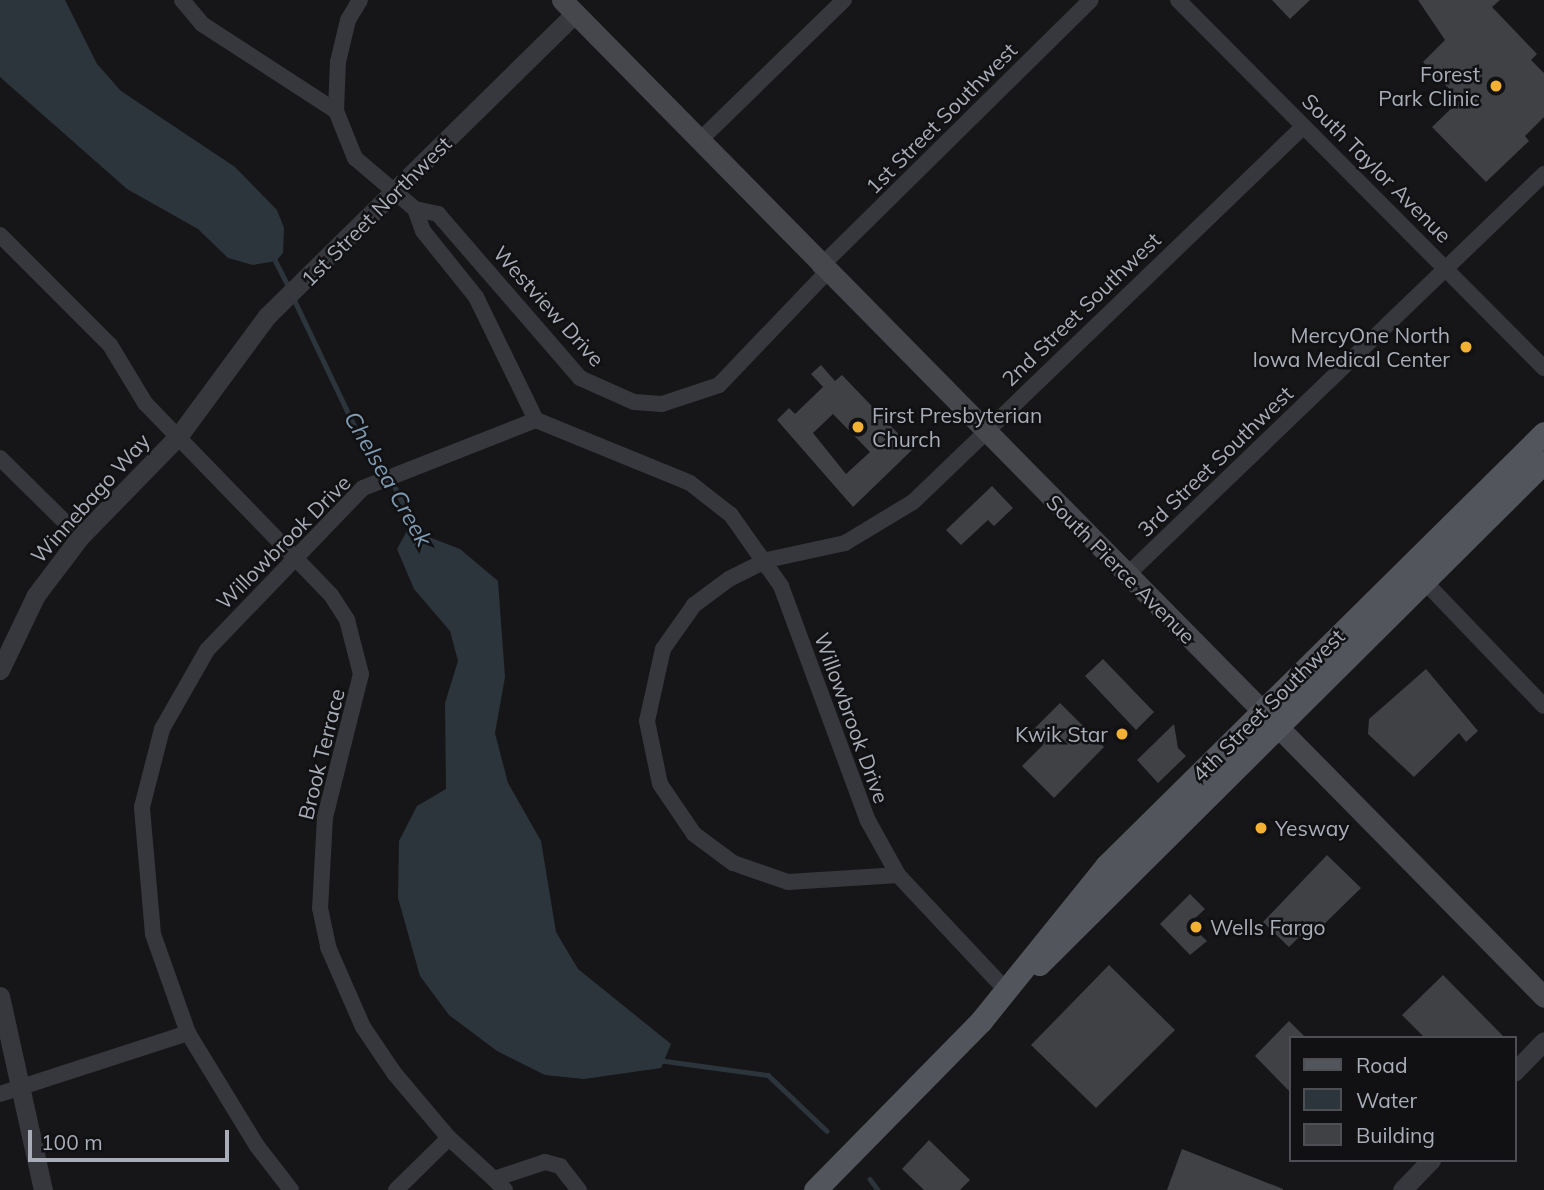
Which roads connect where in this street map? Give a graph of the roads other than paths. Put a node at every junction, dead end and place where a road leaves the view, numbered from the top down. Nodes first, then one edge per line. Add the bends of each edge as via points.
1 (181, 0) edge
2 (360, 0) edge
3 (844, 0) edge
4 (1091, 0) edge
5 (1178, 0) edge
6 (575, 4) edge
7 (336, 111) junction
8 (1304, 125) junction
9 (700, 140) junction
10 (1544, 174) edge
11 (393, 195) junction
12 (415, 209) junction
13 (0, 235) edge
14 (1446, 266) junction
15 (823, 270) junction
16 (1544, 368) edge
17 (536, 420) junction
18 (984, 431) junction
19 (1544, 433) edge
20 (180, 434) junction
21 (0, 458) edge
22 (1544, 462) edge
23 (80, 537) junction
24 (296, 557) junction
25 (767, 560) junction
26 (1127, 575) junction
27 (1424, 581) junction
28 (0, 670) edge
29 (1544, 706) edge
30 (1262, 708) junction
31 (1281, 728) junction
32 (898, 875) junction
33 (1007, 991) junction
34 (0, 996) edge
35 (1544, 997) edge
36 (188, 1033) junction
37 (1544, 1041) edge
38 (1516, 1070) edge
39 (22, 1091) junction
40 (0, 1094) edge
41 (449, 1138) junction
42 (1429, 1162) edge
43 (500, 1184) edge
44 (43, 1190) edge
45 (291, 1190) edge
46 (396, 1190) edge
47 (579, 1190) edge
48 (815, 1190) edge
49 (1402, 1190) edge

1 - 7 street via 202,24
2 - 7 street via 348,20 340,51
3 - 9 street
4 - 15 street, 1st Street Southwest
5 - 8 street, South Taylor Avenue
6 - 9 main road, South Pierce Avenue
6 - 11 street, 1st Street Northwest
7 - 11 street, Westview Drive via 355,158
8 - 14 street, South Taylor Avenue
8 - 18 street, 2nd Street Southwest
9 - 15 main road, South Pierce Avenue
10 - 14 street, 3rd Street Southwest
11 - 12 street, Westview Drive
11 - 20 street, 1st Street Northwest via 267,316
12 - 15 street, Westview Drive via 438,214 580,377 634,402 662,404 719,385
12 - 17 street via 423,231 476,297
13 - 20 street, Brook Terrace via 110,345 145,403
14 - 16 street, South Taylor Avenue
14 - 26 street, 3rd Street Southwest
15 - 18 main road, South Pierce Avenue
17 - 24 street, Willowbrook Drive via 363,488
17 - 25 street, Willowbrook Drive via 690,483 732,515
18 - 25 street, 2nd Street Southwest via 913,502 880,525 845,543
18 - 26 main road, South Pierce Avenue
19 - 30 main road, 4th Street Southwest
20 - 23 street, Winnebago Way
20 - 24 street, Brook Terrace
21 - 23 street
22 - 27 main road, 4th Street Southwest
23 - 28 street, Winnebago Way via 36,594
24 - 36 street, Willowbrook Drive via 207,650 163,729 142,807 153,934
24 - 41 street, Brook Terrace via 347,620 361,674 356,710 325,817 320,908 328,947 363,1027
25 - 32 street, Willowbrook Drive via 867,819
25 - 32 street, 2nd Street Southwest via 694,605 663,649 647,721 660,784 694,834 733,863 788,882
26 - 30 main road, South Pierce Avenue
27 - 29 street
27 - 31 main road, 4th Street Southwest
30 - 31 main road, South Pierce Avenue
30 - 33 main road, 4th Street Southwest via 1081,893
31 - 33 main road, 4th Street Southwest via 1077,932
31 - 35 main road, South Pierce Avenue
32 - 33 street, Willowbrook Drive
33 - 48 main road, 4th Street Southwest
34 - 39 street
36 - 39 street
36 - 45 street, Willowbrook Drive via 257,1146
37 - 38 street
39 - 40 street
39 - 44 street
41 - 43 street, Brook Terrace
41 - 46 street
42 - 49 street
43 - 47 street, Brook Terrace via 545,1162 560,1166

